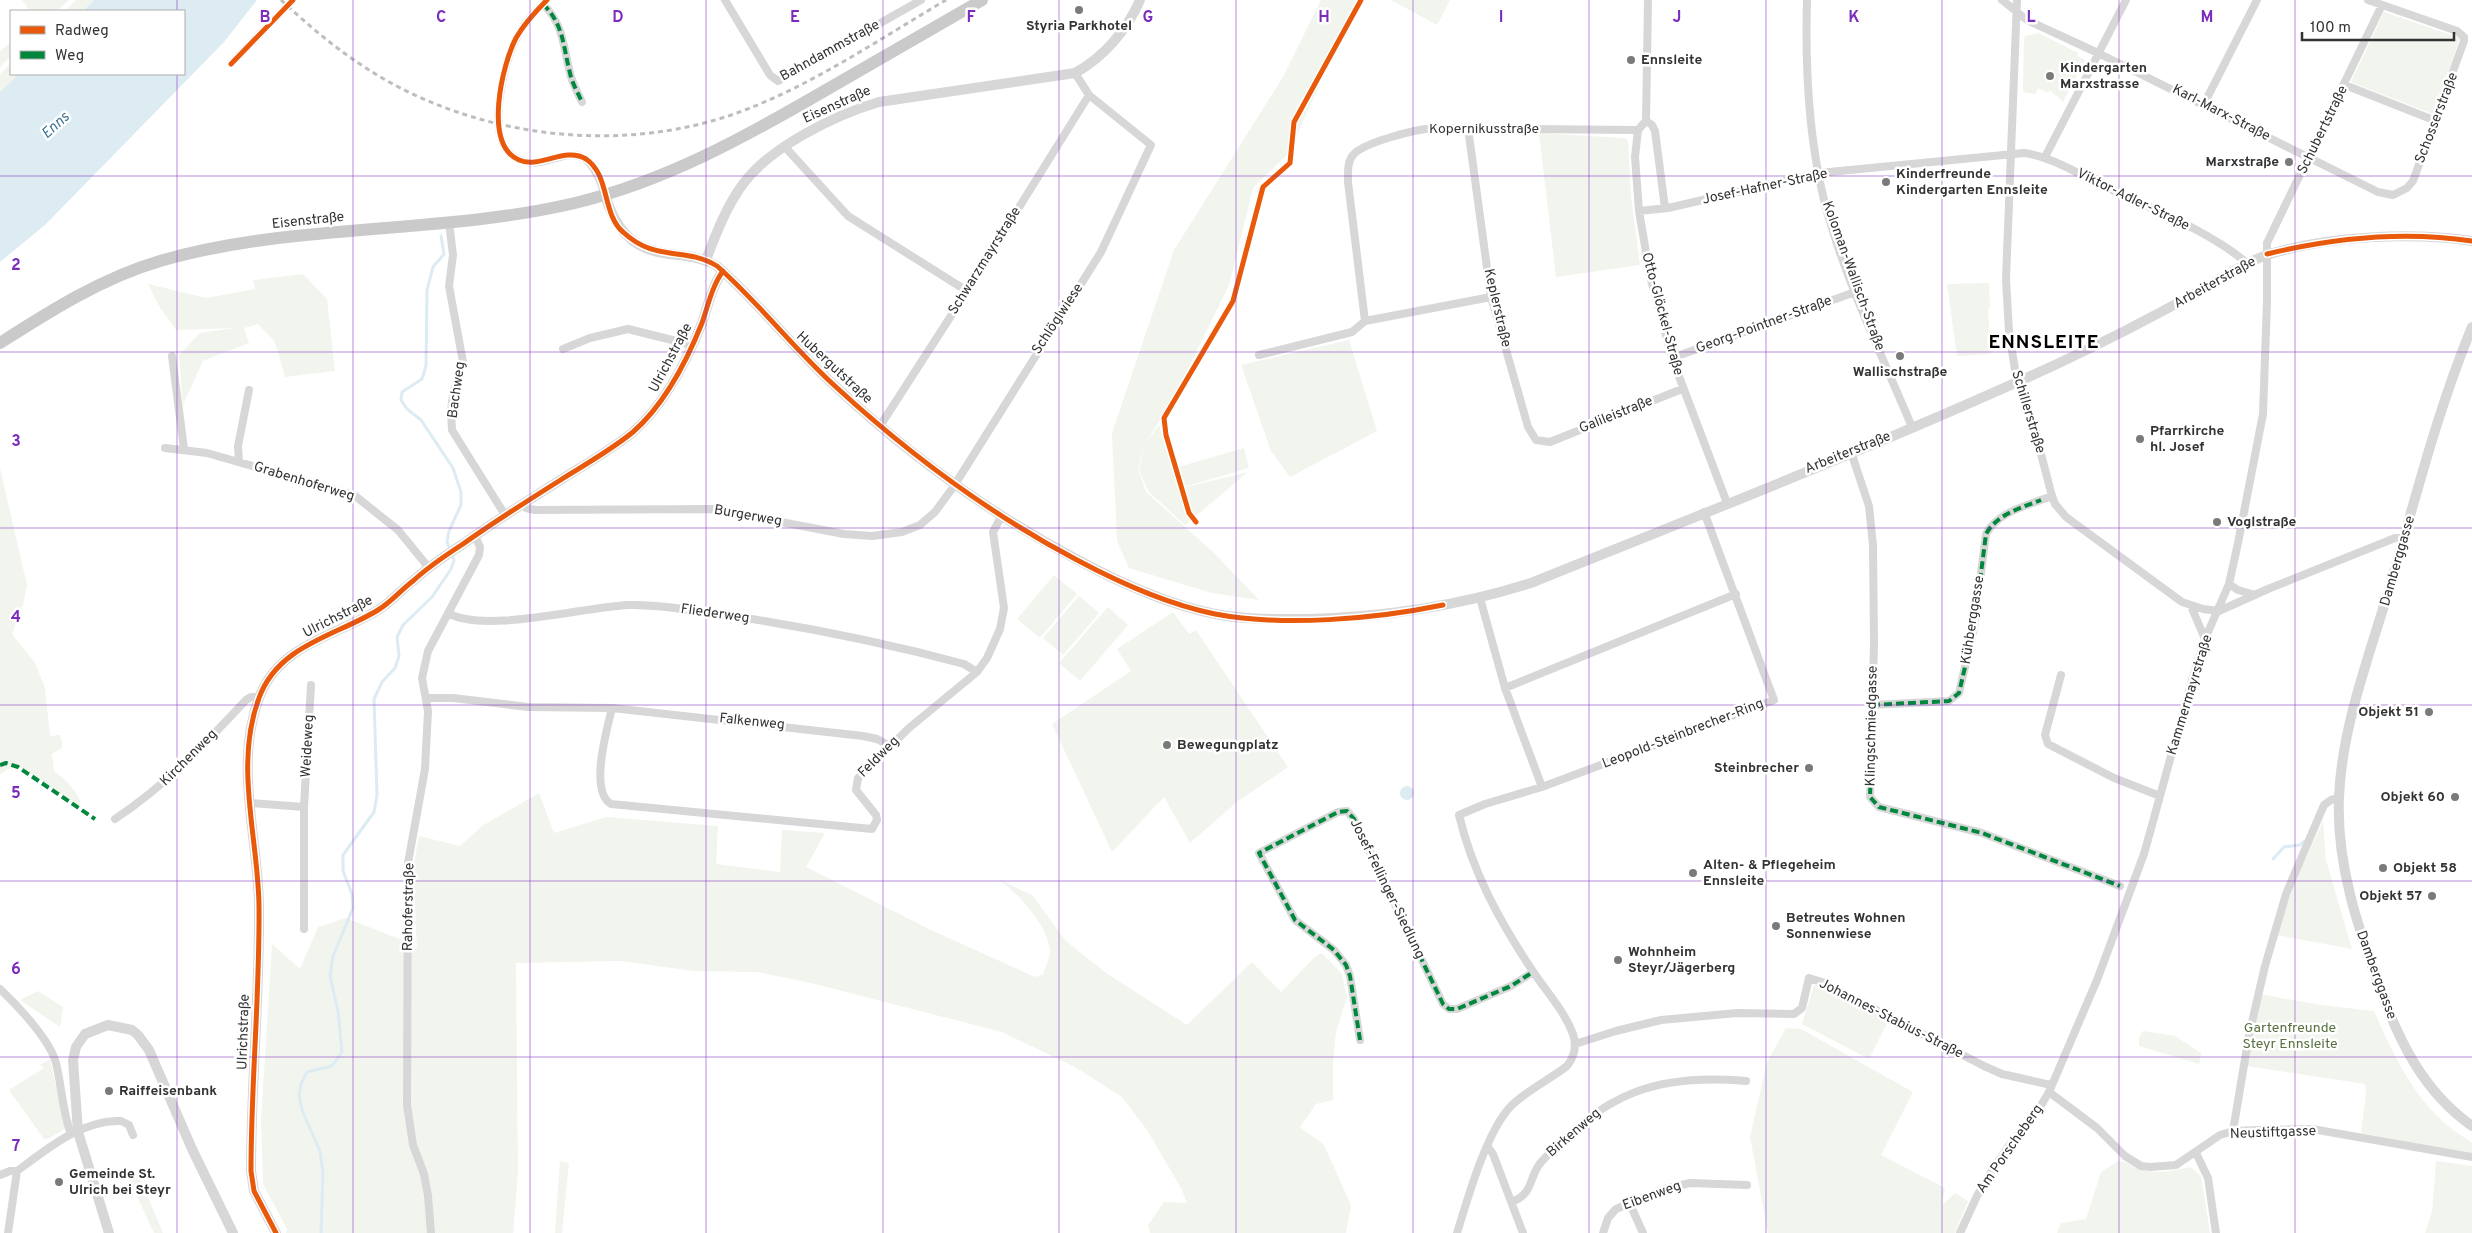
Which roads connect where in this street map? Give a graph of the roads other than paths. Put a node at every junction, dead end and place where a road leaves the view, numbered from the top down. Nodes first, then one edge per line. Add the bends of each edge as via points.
1 (293, 0) edge
2 (724, 0) edge
3 (921, 0) edge
4 (982, 0) edge
5 (1140, 0) edge
6 (1648, 0) edge
7 (1808, 0) edge
8 (2002, 0) edge
9 (2017, 0) edge
10 (2126, 0) edge
11 (2257, 0) edge
12 (2368, 0) edge
13 (545, 2) edge
14 (2382, 5) junction
15 (2016, 12) junction
16 (2098, 52) junction
17 (231, 64) dead end
18 (1075, 73) junction
19 (2345, 85) junction
20 (1088, 95) junction
21 (582, 102) dead end
22 (2204, 104) junction
23 (2436, 121) junction
24 (1646, 122) junction
25 (1468, 128) junction
26 (1638, 130) junction
27 (785, 147) junction
28 (2011, 153) junction
29 (2045, 157) junction
30 (2308, 158) junction
31 (1819, 173) junction
32 (2400, 194) joint
33 (605, 195) junction
34 (1665, 208) junction
35 (1640, 211) junction
36 (449, 222) junction
37 (2472, 241) edge
38 (2267, 254) junction
39 (706, 260) junction
40 (2248, 264) junction
41 (723, 271) junction
42 (967, 291) junction
43 (1856, 292) junction
44 (1492, 297) junction
45 (1365, 321) junction
46 (2472, 327) edge
47 (0, 343) edge
48 (692, 345) junction
49 (562, 349) dead end
50 (1259, 355) dead end
51 (172, 356) dead end
52 (1672, 358) junction
53 (2017, 382) junction
54 (1682, 389) junction
55 (249, 390) dead end
56 (880, 426) junction
57 (1912, 427) junction
58 (1550, 442) joint
59 (165, 448) dead end
60 (184, 449) junction
61 (1851, 452) junction
62 (239, 462) junction
63 (954, 486) junction
64 (2052, 496) junction
65 (1727, 503) junction
66 (522, 504) junction
67 (1704, 512) junction
68 (505, 515) junction
69 (1001, 517) junction
70 (475, 536) junction
71 (2404, 538) junction
72 (429, 568) junction
73 (2229, 584) junction
74 (1736, 594) junction
75 (2255, 595) junction
76 (1480, 598) junction
77 (2191, 606) junction
78 (2219, 611) junction
79 (448, 613) junction
80 (2205, 639) junction
81 (977, 672) junction
82 (2061, 675) dead end
83 (311, 685) dead end
84 (1505, 688) junction
85 (259, 697) junction
86 (427, 698) junction
87 (1872, 705) junction
88 (612, 708) junction
89 (890, 746) junction
90 (1542, 787) junction
91 (2160, 796) junction
92 (2339, 798) junction
93 (249, 803) junction
94 (304, 807) junction
95 (116, 820) dead end
96 (2120, 886) dead end
97 (304, 929) dead end
98 (1533, 972) junction
99 (0, 989) edge
100 (1360, 1040) dead end
101 (1575, 1044) junction
102 (1746, 1081) dead end
103 (2050, 1088) junction
104 (2472, 1126) edge
105 (2233, 1132) junction
106 (75, 1133) junction
107 (133, 1135) dead end
108 (1488, 1147) junction
109 (2196, 1153) junction
110 (2472, 1157) edge
111 (17, 1171) junction
112 (0, 1176) edge
113 (1747, 1186) dead end
114 (1512, 1202) junction
115 (1629, 1202) junction
116 (8, 1233) edge
117 (109, 1233) edge
118 (233, 1233) edge
119 (276, 1233) edge
120 (431, 1233) edge
121 (1457, 1233) edge
122 (1523, 1233) edge
123 (1603, 1233) edge
124 (1644, 1233) edge
125 (1960, 1233) edge
126 (2216, 1233) edge

1 - 17 street
2 - 3 street, Bahndammstraße via 770,76 778,81
4 - 33 main road, Eisenstraße via 736,141 658,178
5 - 18 street, Eisenstraße via 1108,49
6 - 24 street
7 - 31 street, Koloman-Wallisch-Straße via 1806,74
8 - 15 street, Karl-Marx-Straße
9 - 15 street, Schillerstraße
10 - 16 street
11 - 22 street
12 - 14 street
13 - 21 street via 562,35 569,72
13 - 33 street via 517,36 505,63 500,140 507,152 526,162 571,155 584,158 597,173
14 - 19 street, Schubertstraße
14 - 23 street, Schosserstraße via 2436,22 2464,37 2464,46
15 - 16 street, Karl-Marx-Straße via 2026,20
15 - 28 street, Schillerstraße
16 - 22 street, Karl-Marx-Straße
16 - 29 street
18 - 20 street
18 - 27 street, Eisenstraße via 879,102 849,113
19 - 23 street
19 - 30 street, Schubertstraße
20 - 42 street, Schwarzmayrstraße
20 - 63 street, Schlöglwiese via 1151,146 1101,252
22 - 30 street, Karl-Marx-Straße
23 - 32 street, Schosserstraße via 2413,181
24 - 26 street
24 - 34 street via 1655,131
25 - 26 street, Kopernikusstraße
25 - 44 street, Keplerstraße
25 - 45 street, Kopernikusstraße via 1410,132 1359,150 1349,161 1349,202
26 - 35 street, Otto-Glöckel-Straße via 1635,157
27 - 39 street, Eisenstraße via 743,183 722,220
27 - 42 street via 848,216
28 - 29 street, Viktor-Adler-Straße
28 - 31 street, Josef-Hafner-Straße
28 - 53 street, Schillerstraße via 2006,279 2009,332
29 - 40 street, Viktor-Adler-Straße via 2231,249
30 - 32 street, Karl-Marx-Straße via 2378,192
30 - 38 street, Schubertstraße via 2269,238
31 - 34 street, Josef-Hafner-Straße
31 - 43 street, Koloman-Wallisch-Straße via 1830,219
33 - 36 main road, Eisenstraße via 535,210
33 - 39 street via 616,224 637,243 657,252
34 - 35 street, Josef-Hafner-Straße
35 - 52 street, Otto-Glöckel-Straße via 1653,292
36 - 47 main road, Eisenstraße via 270,240 158,261 73,298
36 - 68 street, Bachweg via 453,255 449,286 463,362 453,394 452,430
37 - 38 street, Arbeiterstraße via 2386,237
38 - 40 street, Arbeiterstraße
38 - 73 street, Kammermayrstraße via 2263,414
39 - 41 street, Hubergutstraße
40 - 53 street, Arbeiterstraße via 2107,340
41 - 48 street, Ulrichstraße via 716,281
41 - 56 street, Hubergutstraße via 812,365
42 - 56 street, Schwarzmayrstraße
43 - 52 street, Georg-Pointner-Straße
43 - 57 street, Koloman-Wallisch-Straße
44 - 45 street
44 - 58 street, Keplerstraße via 1528,427 1536,440
45 - 50 street via 1352,332
46 - 71 street, Damberggasse
48 - 49 street via 628,329
48 - 66 street, Ulrichstraße via 669,390 648,418 604,453
51 - 60 street
52 - 54 street, Otto-Glöckel-Straße
53 - 57 street, Arbeiterstraße
53 - 64 street, Schillerstraße via 2036,434
54 - 58 street, Galileistraße
54 - 65 street, Otto-Glöckel-Straße
55 - 62 street, Grabenhoferweg via 238,446
56 - 63 street, Hubergutstraße
57 - 61 street, Arbeiterstraße
59 - 60 street, Grabenhoferweg
60 - 62 street, Grabenhoferweg
61 - 65 street, Arbeiterstraße
61 - 87 street, Klingschmiedgasse via 1872,520
62 - 72 street, Grabenhoferweg via 354,496 398,530
63 - 66 street, Burgerweg via 935,512 920,525 902,532 872,536 844,534 713,508 535,510
63 - 69 street, Hubergutstraße
64 - 77 street, Schillerstraße via 2066,517
64 - 87 street, Kühberggasse via 2001,517 1986,534 1974,628 1959,693 1955,698
65 - 67 street, Arbeiterstraße
66 - 68 street, Ulrichstraße
67 - 74 street, Leopold-Steinbrecher-Ring
67 - 76 street, Arbeiterstraße via 1531,583
68 - 70 street, Ulrichstraße
69 - 76 street, Arbeiterstraße via 1132,587 1214,614 1283,619 1361,616 1413,611
69 - 81 street, Feldweg via 993,532 1002,619 988,658
70 - 72 street, Ulrichstraße
70 - 79 street, Rahoferstraße via 480,551
71 - 75 street via 2395,538
71 - 92 street, Damberggasse via 2354,709 2343,758
72 - 85 street, Ulrichstraße via 380,609 286,659 271,675
73 - 75 street
73 - 78 street, Kammermayrstraße
74 - 84 street
74 - 90 street, Leopold-Steinbrecher-Ring via 1774,700
75 - 78 street
76 - 84 street
77 - 78 street, Schillerstraße
77 - 80 street
78 - 80 street, Kammermayrstraße
79 - 81 street, Fliederweg via 478,621 616,606 665,608 760,620 850,637 964,664
79 - 86 street, Rahoferstraße via 425,658 422,678
80 - 91 street, Kammermayrstraße
81 - 89 street, Feldweg
82 - 91 street via 2045,735 2048,744 2114,778
83 - 94 street, Weideweg
84 - 90 street
85 - 93 street, Ulrichstraße via 250,747
85 - 95 street, Kirchenweg via 246,700 162,785
86 - 88 street, Falkenweg via 528,707
86 - 120 street, Rahoferstraße via 425,769 408,862 407,1105 413,1145 424,1174
87 - 96 street, Klingschmiedgasse via 1870,796 1879,807 1982,833
88 - 89 street, Falkenweg via 842,732 877,739
88 - 89 street, Feldweg via 600,776 605,798 616,805 872,829 878,820 859,796 856,782
90 - 98 street, Leopold-Steinbrecher-Ring via 1459,815 1482,883
91 - 103 street, Kammermayrstraße via 2144,854 2100,973
92 - 104 street, Damberggasse via 2340,840 2354,912 2395,1029 2420,1074 2452,1110
92 - 105 street via 2324,805 2286,894 2255,1004
93 - 94 street
93 - 119 street, Ulrichstraße via 259,904 251,1171 254,1191
94 - 97 street, Weideweg
98 - 100 street, Josef-Fellinger-Siedlung via 1511,986 1457,1009 1449,1009 1443,1004 1354,819 1347,811 1338,812 1258,853 1295,920 1334,950 1346,965
98 - 101 street via 1569,1025
99 - 106 street via 51,1051 58,1072 63,1112
101 - 103 street, Johannes-Stabius-Straße via 1639,1025 1680,1018 1737,1013 1794,1014 1802,1008 1810,978 2002,1074
101 - 108 street via 1572,1060 1567,1066 1511,1106
102 - 114 street, Birkenweg via 1707,1078 1671,1082 1610,1102 1541,1162 1525,1195
103 - 109 street, Neustiftgasse via 2124,1156 2142,1166 2160,1168 2176,1165
103 - 125 street, Am Porscheberg via 2034,1117 1991,1172
105 - 109 street, Neustiftgasse via 2220,1136
105 - 110 street, Neustiftgasse via 2312,1129
106 - 107 street via 111,1121 121,1121 129,1125
106 - 111 street
106 - 117 street
106 - 118 street via 76,1047 85,1034 101,1027 117,1026 132,1030 149,1050
108 - 114 street
108 - 121 street
109 - 126 street via 2208,1178
111 - 112 street via 10,1170
111 - 116 street
113 - 115 street, Eibenweg via 1690,1183
114 - 122 street
115 - 123 street, Eibenweg via 1612,1213
115 - 124 street

